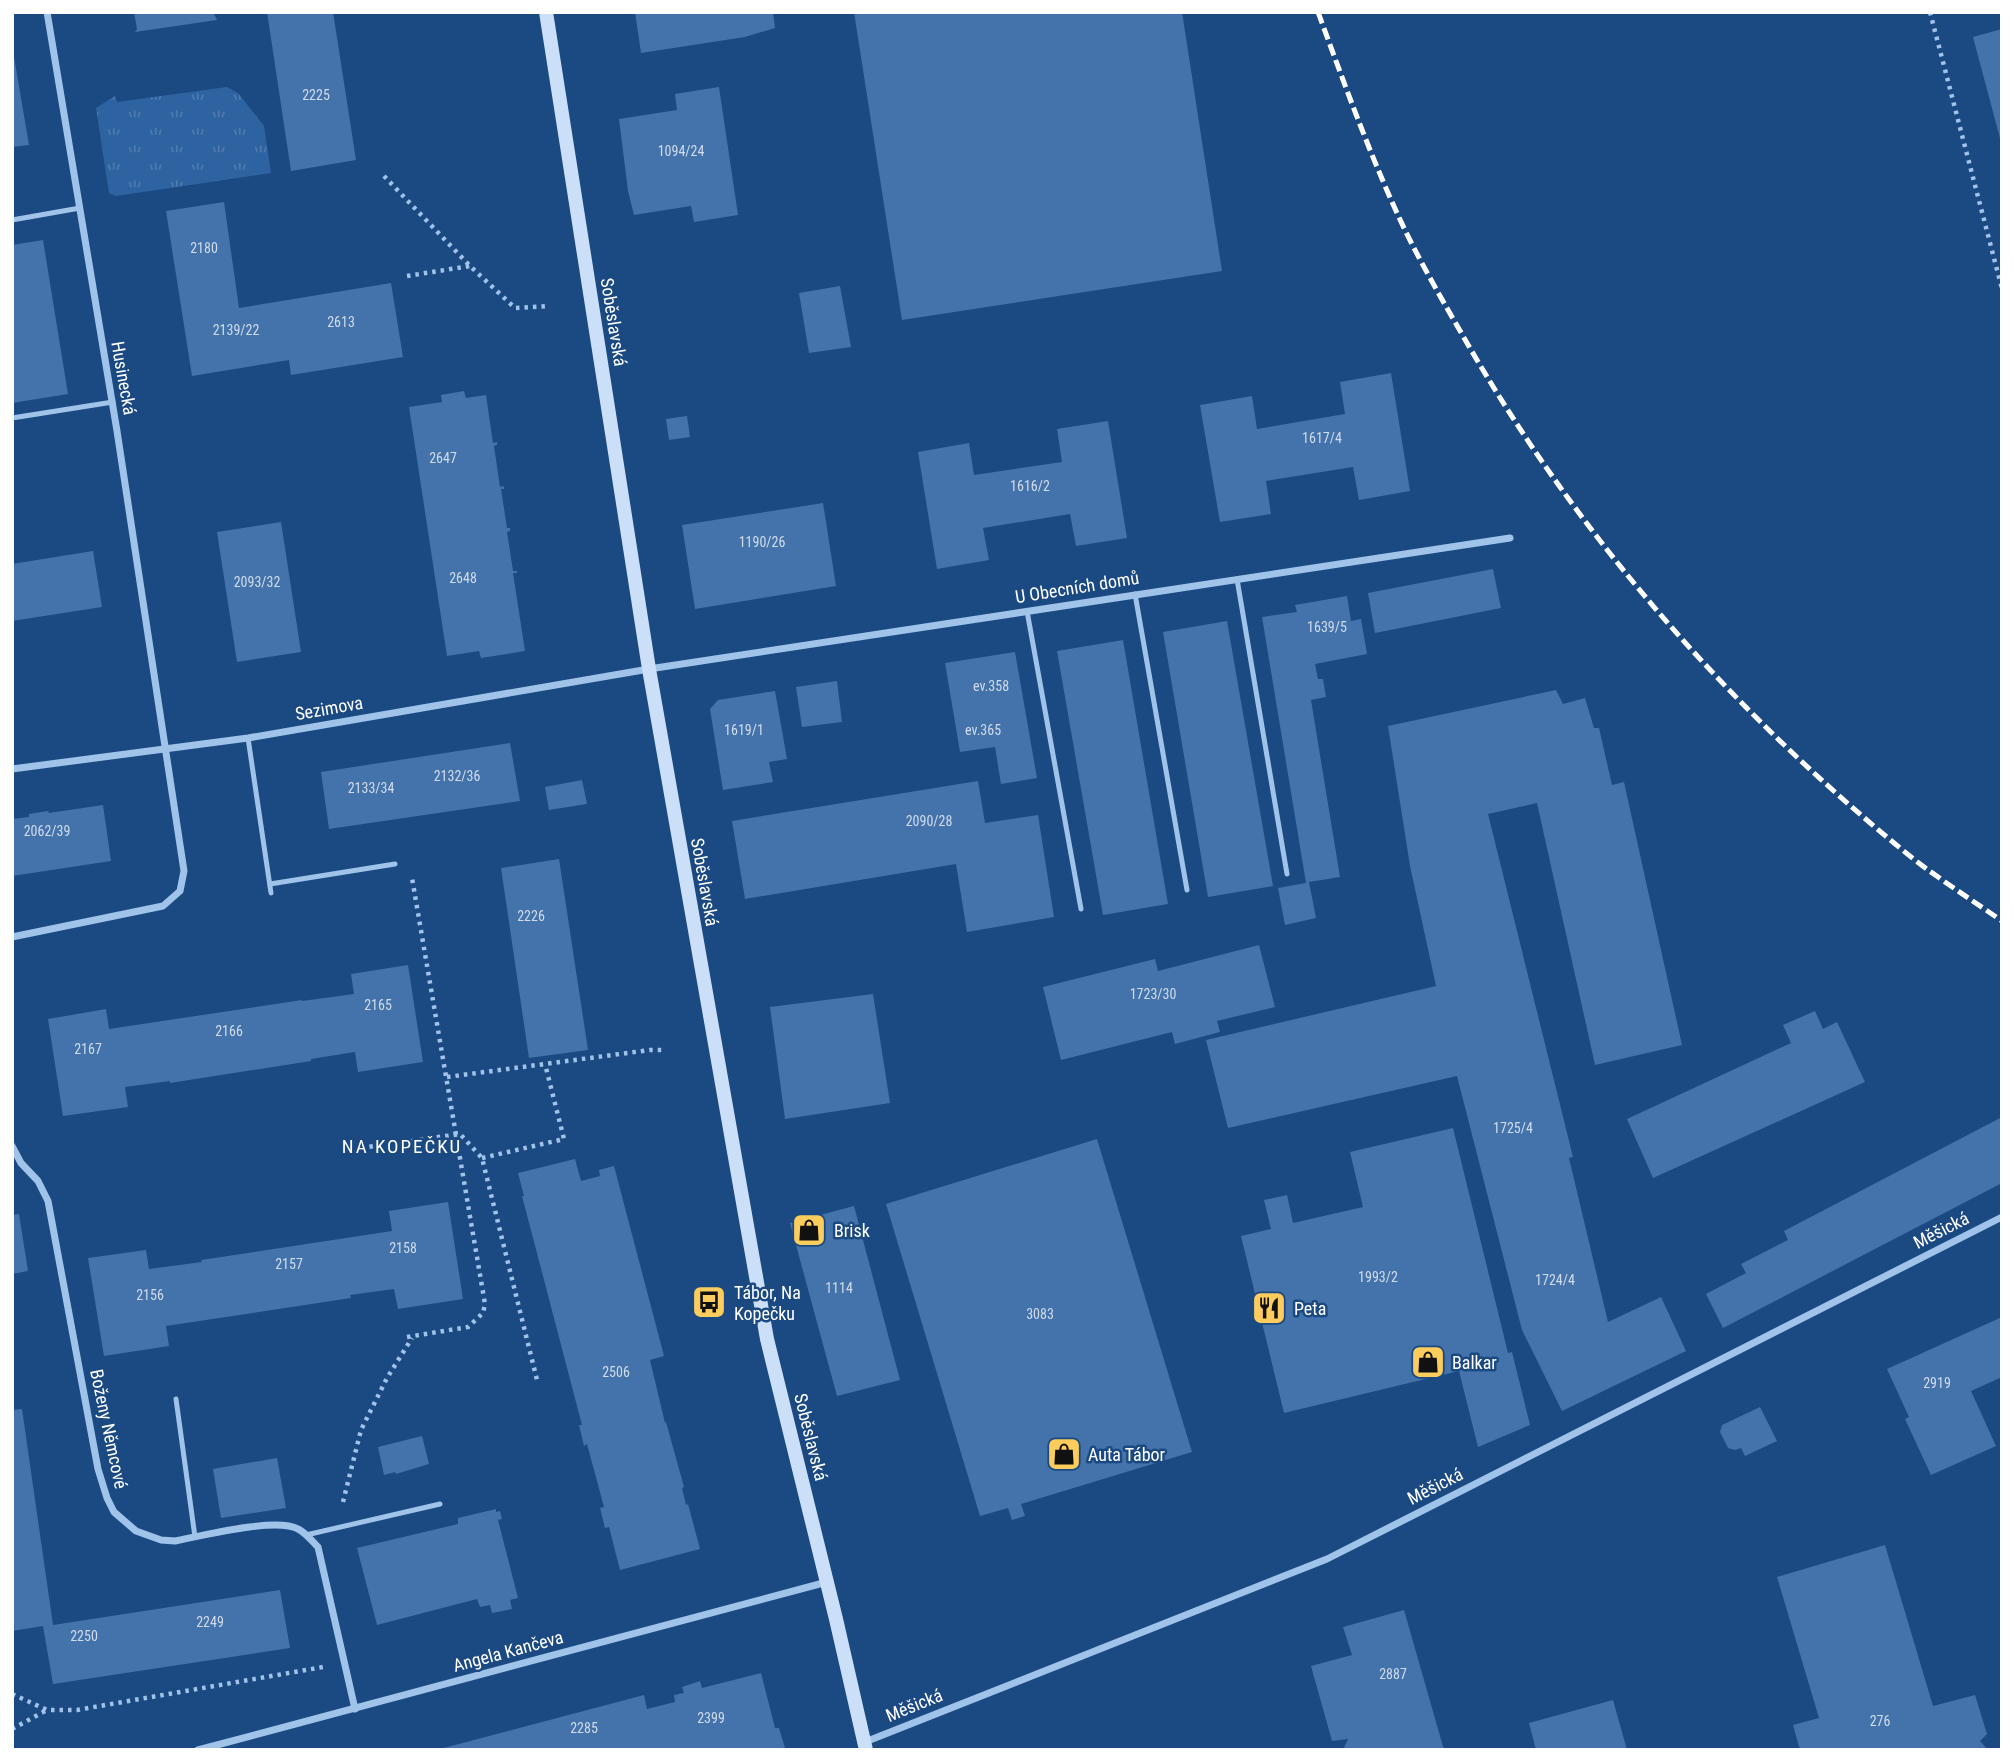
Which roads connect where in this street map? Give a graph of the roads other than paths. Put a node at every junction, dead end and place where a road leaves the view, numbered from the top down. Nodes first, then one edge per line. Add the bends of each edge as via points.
1 (47, 12) edge
2 (547, 12) edge
3 (80, 208) junction
4 (12, 220) edge
5 (113, 402) junction
6 (12, 418) edge
7 (1510, 537) dead end
8 (1237, 579) junction
9 (1135, 594) junction
10 (1027, 611) junction
11 (649, 669) junction
12 (248, 738) junction
13 (166, 750) junction
14 (12, 769) edge
15 (395, 864) road end
16 (1287, 874) dead end
17 (270, 884) junction
18 (1187, 890) dead end
19 (271, 893) dead end
20 (1081, 909) dead end
21 (12, 937) edge
22 (12, 1146) edge
23 (2002, 1217) edge
24 (176, 1399) dead end
25 (440, 1504) dead end
26 (306, 1535) junction
27 (195, 1537) junction
28 (827, 1582) junction
29 (355, 1709) junction
30 (865, 1746) edge
31 (198, 1750) edge

1 - 3 street, Husinecká
2 - 11 main road, Soběslavská
3 - 4 lane
3 - 5 street, Husinecká
5 - 6 lane
5 - 13 street, Husinecká
7 - 8 street, U Obecních domů
8 - 9 street, U Obecních domů
8 - 16 lane
9 - 10 street, U Obecních domů
9 - 18 lane
10 - 11 street, U Obecních domů
10 - 20 lane
11 - 12 street, Sezimova
11 - 28 main road, Soběslavská via 767,1339
12 - 13 street, Sezimova
12 - 17 lane
13 - 14 street, Sezimova
13 - 21 street via 184,871 180,891 163,906
15 - 17 lane
17 - 19 lane
22 - 27 street, Boženy Němcové via 48,1201 107,1498 114,1512 147,1536 174,1541
23 - 30 street, Měšická via 1327,1559
24 - 27 lane
25 - 26 lane
26 - 27 street, Boženy Němcové via 297,1528 267,1525
26 - 29 street via 318,1547
28 - 29 street, Angela Kančeva
28 - 30 main road, Soběslavská
29 - 31 street, Angela Kančeva

